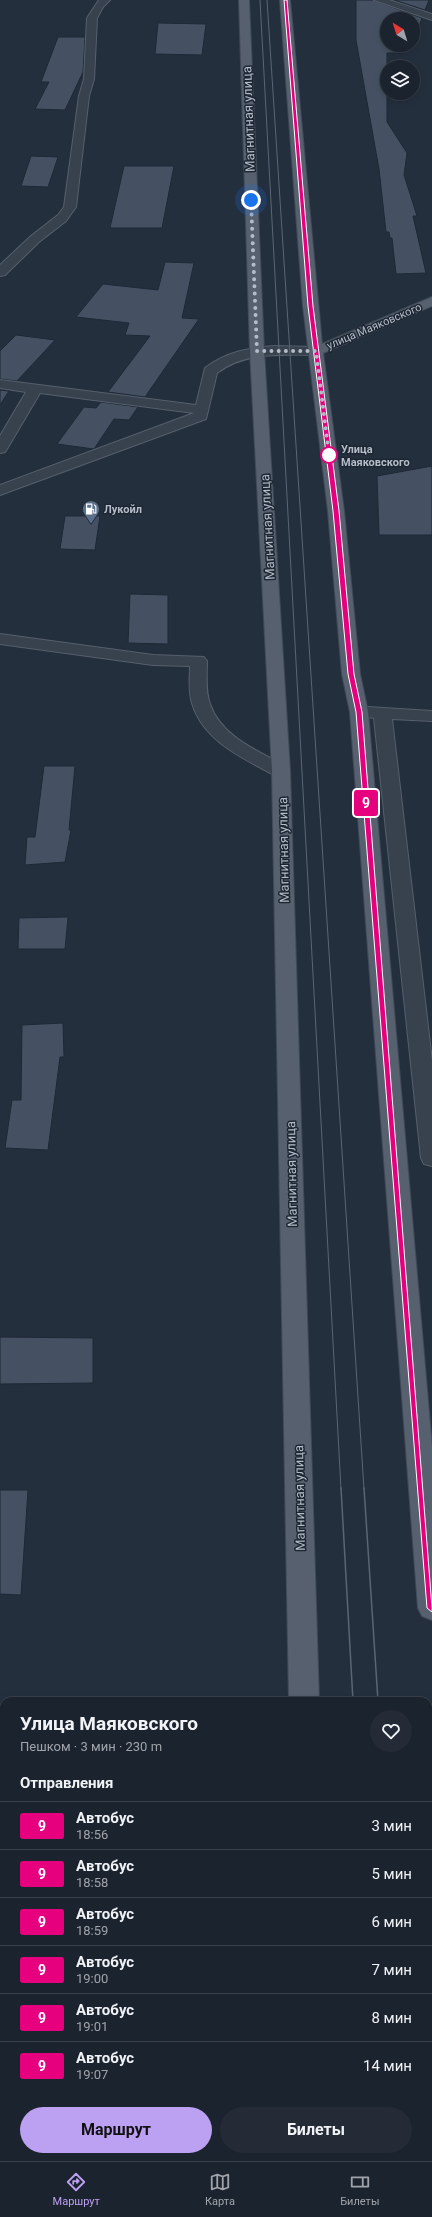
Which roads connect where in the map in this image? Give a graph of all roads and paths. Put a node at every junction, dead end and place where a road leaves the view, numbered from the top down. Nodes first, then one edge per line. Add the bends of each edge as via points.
1 (105, 0) edge
2 (244, 0) edge
3 (285, 0) edge
4 (379, 0) edge
5 (432, 11) edge
6 (422, 14) junction
7 (432, 17) edge
8 (0, 272) edge
9 (432, 301) edge
10 (257, 351) junction
11 (316, 351) junction
12 (0, 384) edge
13 (35, 389) junction
14 (201, 410) junction
15 (0, 449) edge
16 (0, 490) edge
17 (0, 639) edge
18 (359, 712) junction
19 (382, 712) junction
20 (432, 716) edge
21 (281, 771) junction
22 (432, 1158) edge
23 (432, 1608) edge
24 (304, 1697) edge

1 - 8 street via 92,18 89,79 84,96 70,207 62,218
2 - 10 main road, Магнитная улица
3 - 11 main road
4 - 6 street
5 - 6 street
6 - 7 street
9 - 11 main road, улица Маяковского
10 - 11 street
10 - 14 street via 228,358 210,371
10 - 21 main road, Магнитная улица
11 - 18 main road via 336,511 351,674
12 - 13 street
13 - 14 street
13 - 15 street
14 - 16 street via 202,416
17 - 21 street via 153,660 198,661 200,702 206,717 219,732
18 - 19 street
18 - 23 main road
19 - 20 street
19 - 22 street
21 - 24 main road, Магнитная улица

